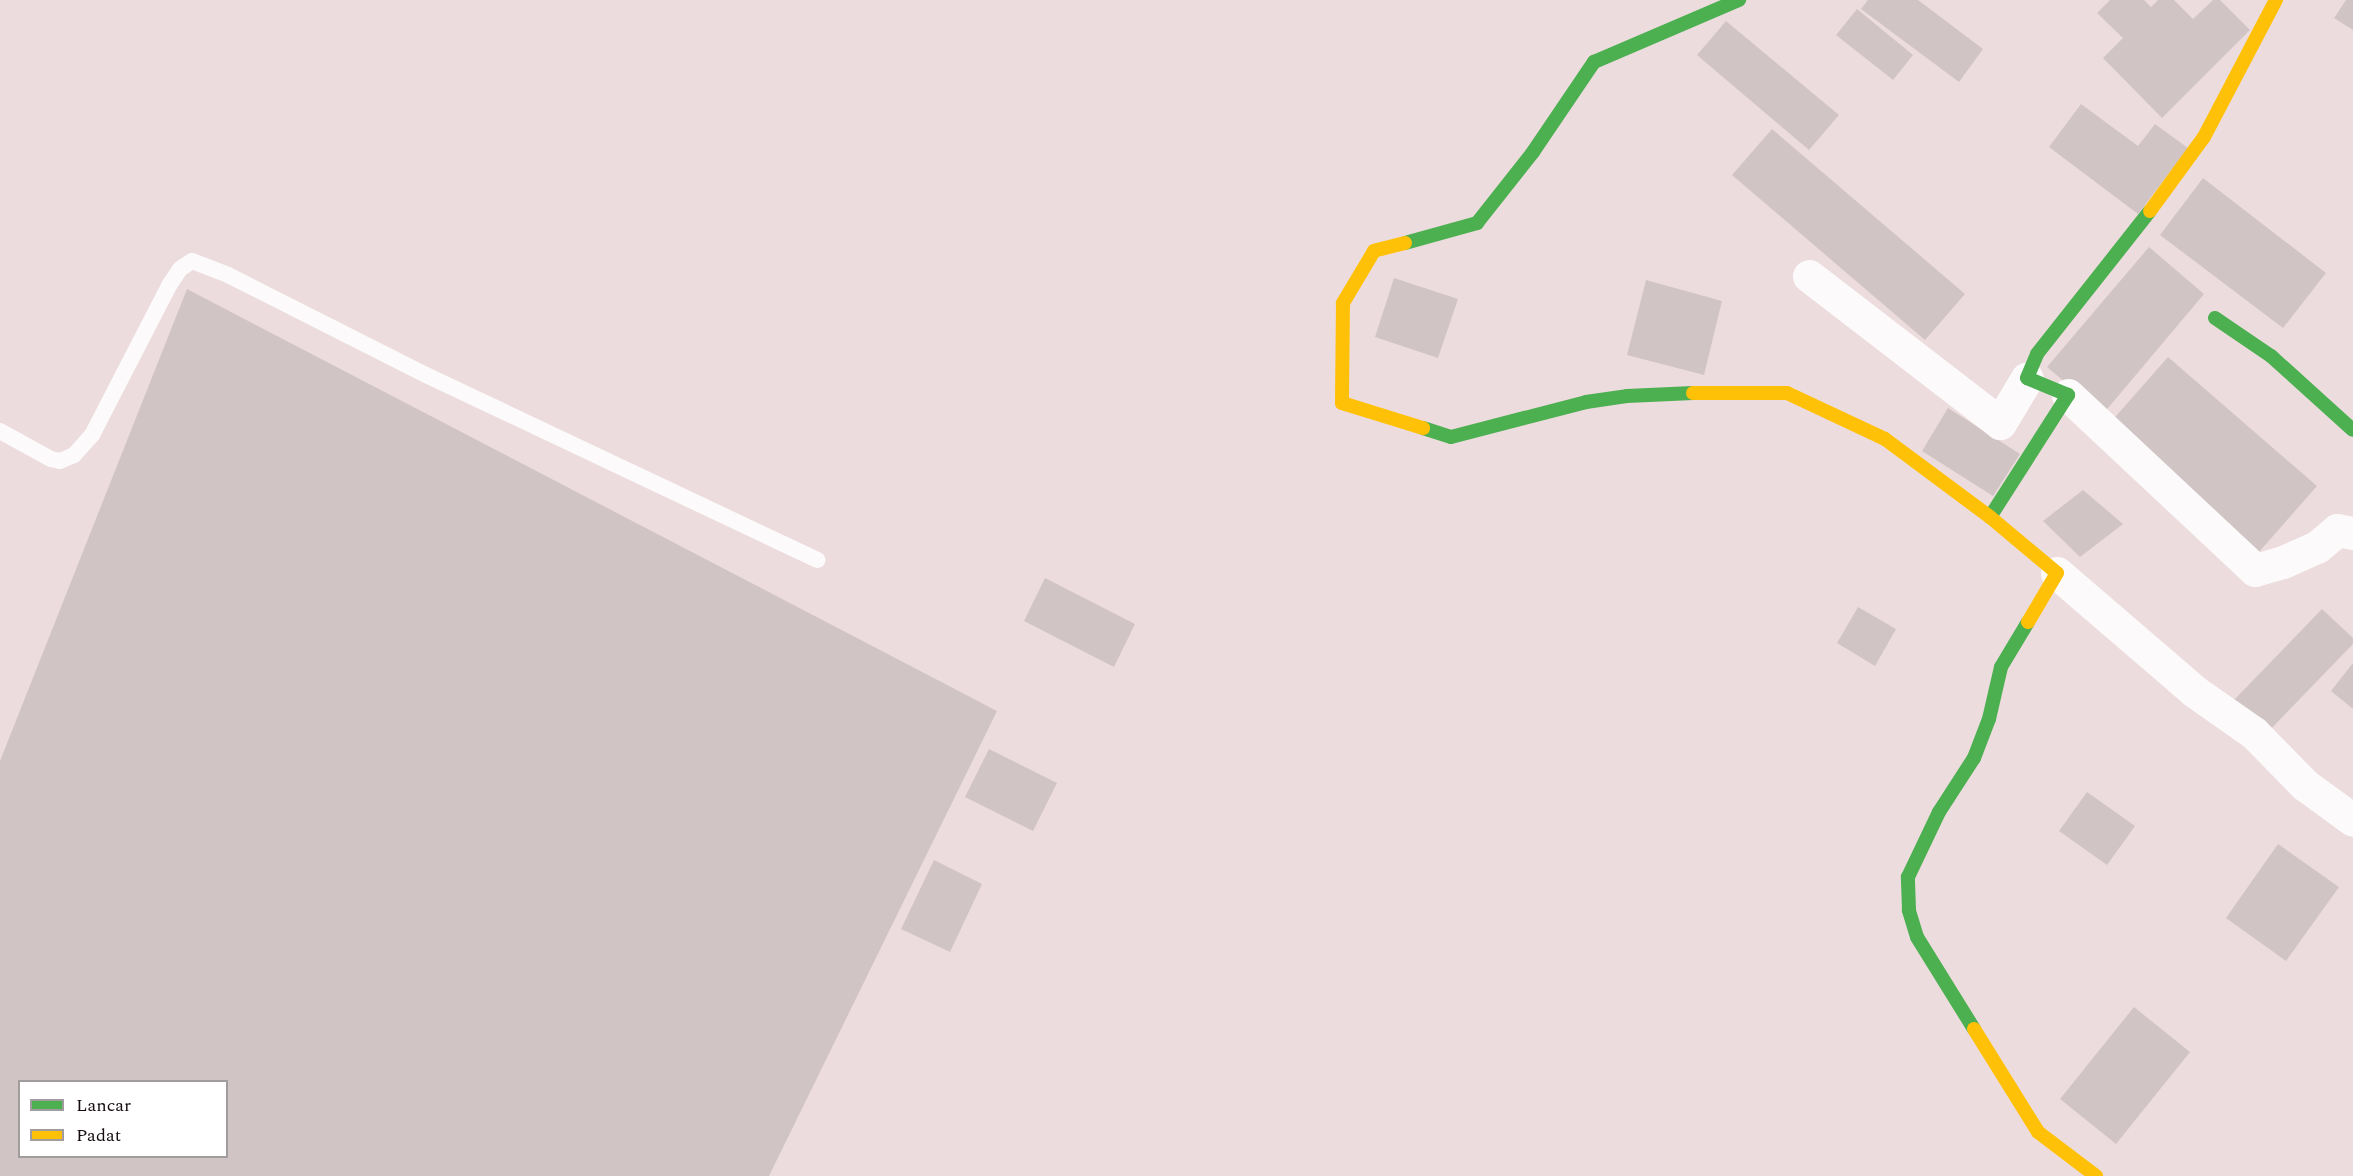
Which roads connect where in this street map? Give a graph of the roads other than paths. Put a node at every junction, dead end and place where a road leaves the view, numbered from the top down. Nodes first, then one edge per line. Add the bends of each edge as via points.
1 (1739, 0) edge
2 (2276, 0) edge
3 (1809, 276) dead end
4 (2215, 318) dead end
5 (2027, 378) junction
6 (2068, 395) junction
7 (2353, 430) edge
8 (0, 431) edge
9 (1990, 517) junction
10 (2353, 533) edge
11 (818, 560) dead end
12 (2057, 573) junction
13 (2353, 820) edge
14 (2096, 1176) edge

1 - 9 street via 1594,62 1533,152 1476,223 1374,251 1343,303 1342,403 1451,437 1586,402 1627,396 1787,393 1885,439
2 - 5 street via 2204,137 2121,250 2037,354
3 - 5 street via 2000,423
4 - 7 street via 2271,356
5 - 6 street
6 - 9 street
6 - 10 street via 2255,570 2308,550 2337,530
8 - 11 lane via 51,459 74,455 92,435 170,284 180,269 192,261
9 - 12 street
12 - 13 street via 2194,691 2253,733 2305,786
12 - 14 street via 2001,667 1989,719 1974,758 1939,812 1908,877 1909,910 1917,936 2038,1132

